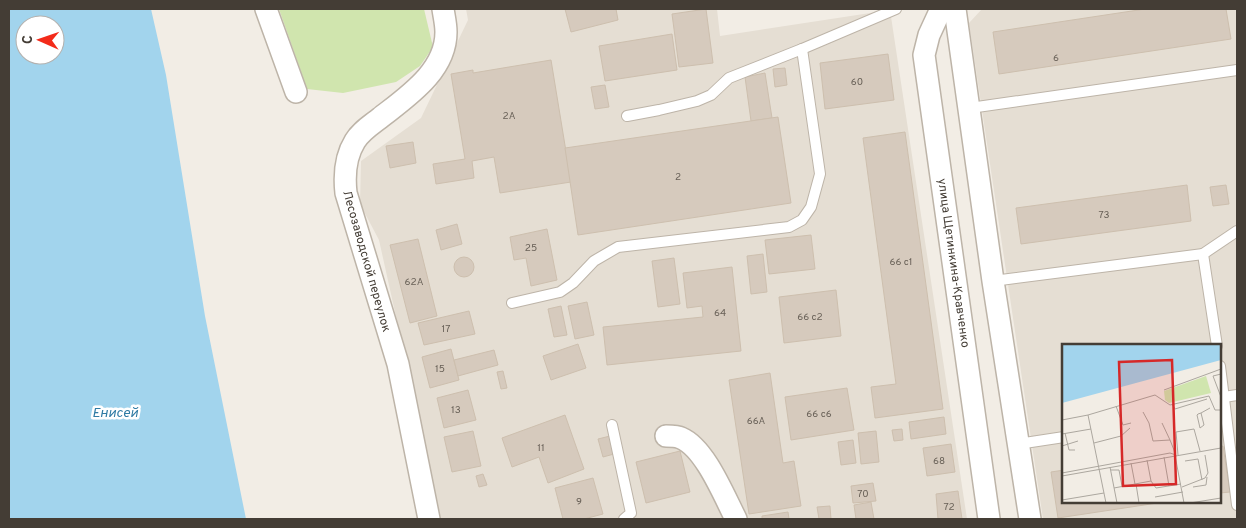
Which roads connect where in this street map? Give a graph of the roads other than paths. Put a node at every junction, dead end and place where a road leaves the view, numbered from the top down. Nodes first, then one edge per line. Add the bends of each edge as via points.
1 (266, 9) edge
2 (444, 9) edge
3 (896, 9) edge
4 (941, 9) edge
5 (955, 9) edge
6 (802, 49) junction
7 (1237, 70) edge
8 (296, 92) dead end
9 (970, 108) junction
10 (627, 116) dead end
11 (1237, 231) edge
12 (1203, 254) junction
13 (993, 281) junction
14 (512, 304) dead end
15 (1217, 344) edge
16 (1221, 374) edge
17 (1237, 395) edge
18 (1224, 396) junction
19 (1222, 410) edge
20 (612, 424) dead end
21 (666, 436) dead end
22 (1062, 437) edge
23 (1018, 444) junction
24 (1237, 504) edge
25 (429, 519) edge
26 (624, 519) edge
27 (736, 519) edge
28 (989, 519) edge
29 (1030, 519) edge

1 - 8 street
2 - 25 street, Лесозаводской переулок via 446,32 442,53 434,68 410,94 362,132 347,158 345,174 346,193 398,364
3 - 6 lane
4 - 28 street, улица Щетинкина-Кравченко via 924,55
5 - 9 street
6 - 10 lane via 729,78 697,101
6 - 14 lane via 820,174 811,207 802,220 789,227 618,247 594,261 560,292
7 - 9 lane
9 - 13 street
11 - 12 lane
12 - 13 lane
12 - 15 lane
13 - 23 street
16 - 18 lane
17 - 18 lane
18 - 19 lane
19 - 24 lane
20 - 26 lane via 632,513
21 - 27 street via 680,437 694,446 712,472
22 - 23 lane
23 - 29 street

